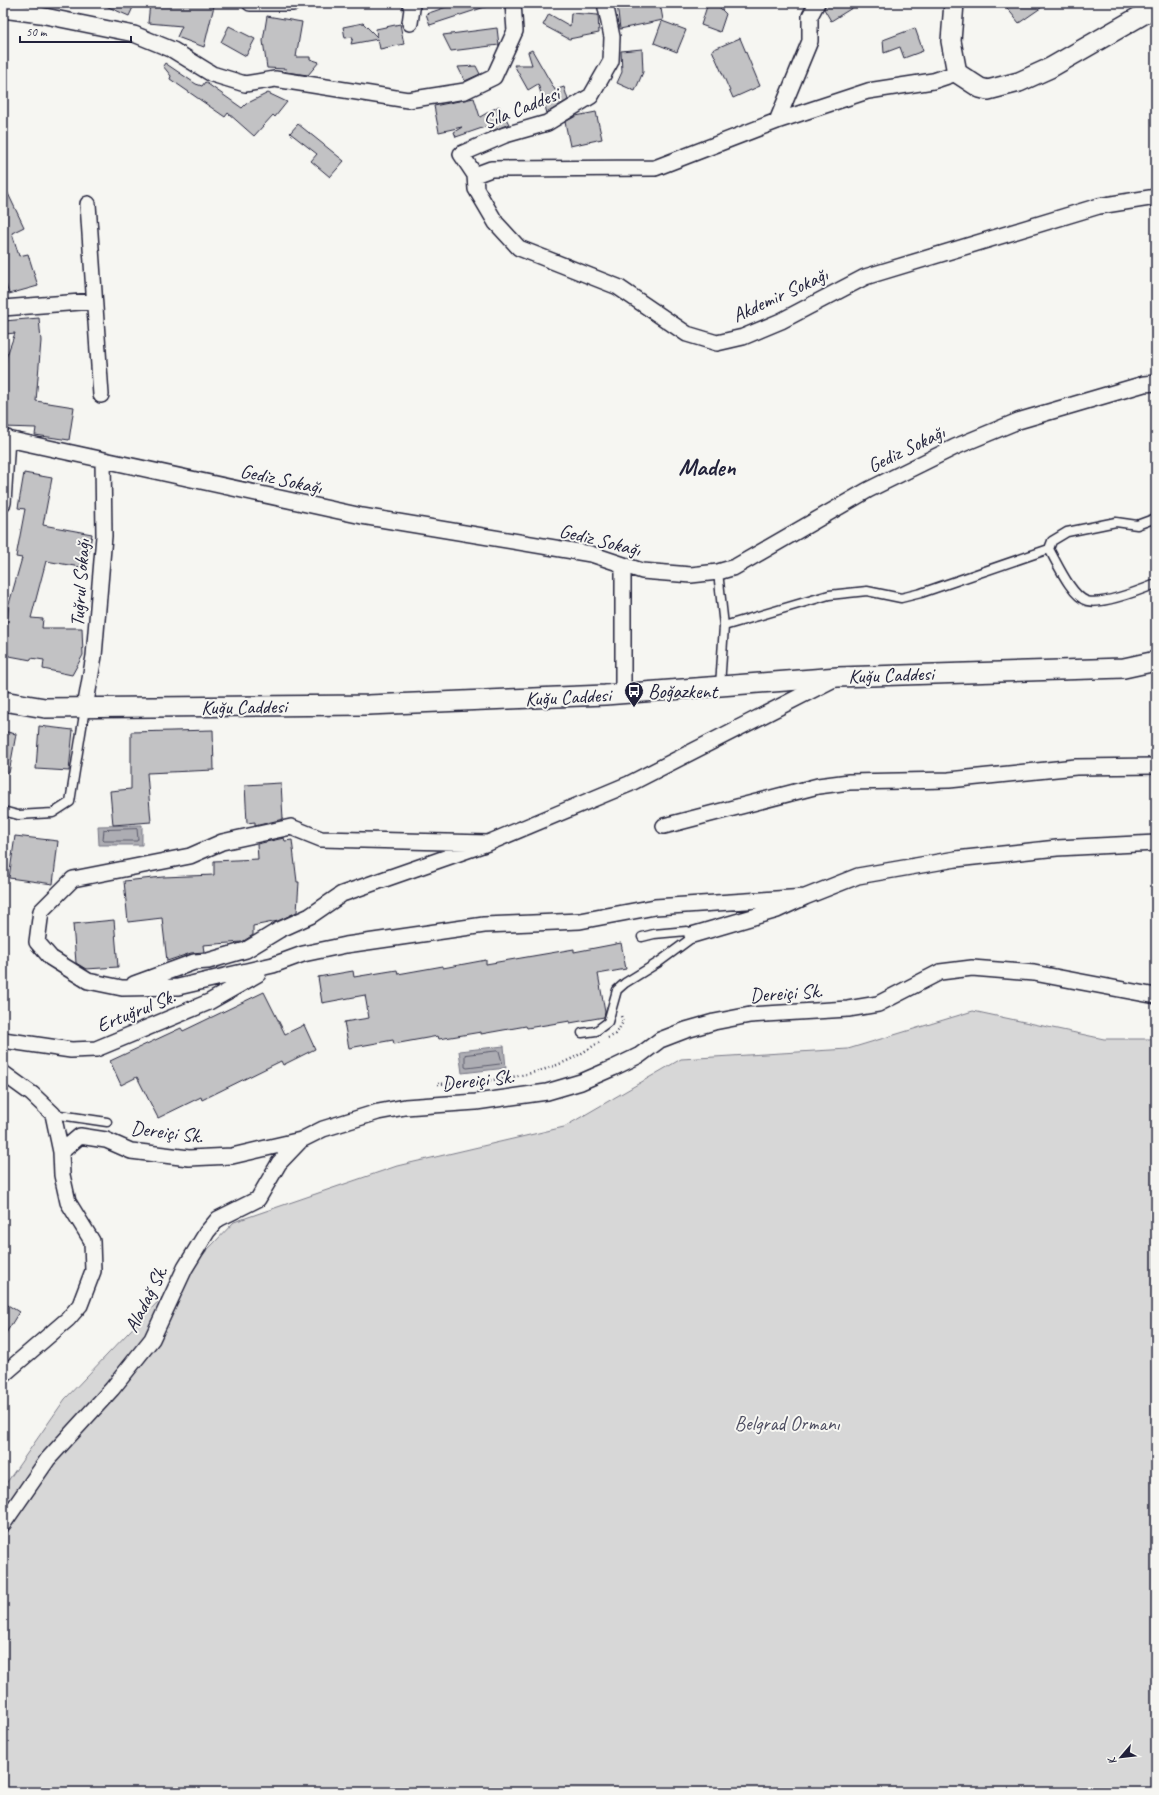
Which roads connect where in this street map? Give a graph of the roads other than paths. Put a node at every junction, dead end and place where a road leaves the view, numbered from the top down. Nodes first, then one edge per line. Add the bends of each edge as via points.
1 (8, 3) edge
2 (250, 3) edge
3 (293, 3) edge
4 (410, 3) edge
5 (513, 3) edge
6 (605, 3) edge
7 (817, 3) edge
8 (954, 3) edge
9 (3, 6) edge
10 (1156, 7) edge
11 (3, 10) edge
12 (410, 23) dead end
13 (957, 73) junction
14 (777, 121) junction
15 (475, 175) junction
16 (1156, 197) edge
17 (88, 204) dead end
18 (94, 301) junction
19 (3, 308) edge
20 (1156, 383) edge
21 (101, 395) dead end
22 (5, 438) edge
23 (103, 460) junction
24 (3, 503) edge
25 (1156, 518) edge
26 (1049, 549) junction
27 (623, 565) junction
28 (718, 572) junction
29 (1156, 584) edge
30 (724, 626) junction
31 (1156, 661) edge
32 (838, 677) junction
33 (720, 686) junction
34 (623, 694) junction
35 (3, 701) edge
36 (85, 708) junction
37 (1156, 766) edge
38 (3, 811) edge
39 (664, 826) dead end
40 (488, 843) junction
41 (1156, 843) edge
42 (805, 897) junction
43 (692, 935) junction
44 (642, 937) dead end
45 (273, 965) junction
46 (122, 988) junction
47 (1156, 996) edge
48 (582, 1033) dead end
49 (3, 1040) edge
50 (3, 1073) edge
51 (53, 1114) junction
52 (107, 1122) dead end
53 (302, 1140) junction
54 (60, 1152) junction
55 (3, 1375) edge
56 (3, 1524) edge

1 - 9 street
2 - 3 street
4 - 12 street
5 - 11 street via 515,31 494,77 465,91 408,100 275,79 245,84 212,74 173,50 134,34
6 - 15 street, Sıla Caddesi via 612,37 611,61 591,96 547,123 504,135 461,154
7 - 14 street via 810,16 810,41
8 - 13 street via 951,41
10 - 13 street via 1050,68 1019,82 988,90 980,88
13 - 14 street via 933,81 868,91
14 - 15 street via 655,168 491,169
15 - 16 street, Akdemir Sokağı via 476,189 496,223 519,248 618,287 687,334 717,343 743,337 781,321 865,277 1099,206
17 - 18 street
18 - 19 street
18 - 21 street
20 - 28 street, Gediz Sokağı via 1144,384 1018,421 955,447 868,490 735,567
22 - 23 street, Gediz Sokağı
22 - 24 street
23 - 27 street, Gediz Sokağı via 362,516 591,554
23 - 36 street, Tuğrul Sokağı via 104,536 94,656
25 - 26 lane via 1137,525 1116,522 1067,532 1052,542
26 - 29 lane via 1076,593 1087,601 1099,602
26 - 30 lane via 901,598 867,591 828,595
27 - 28 street, Gediz Sokağı via 649,572 691,575
27 - 34 street
28 - 30 lane
30 - 33 lane
31 - 32 street, Kuğu Caddesi via 1124,668
32 - 33 street, Kuğu Caddesi
32 - 40 street via 629,784
33 - 34 street, Kuğu Caddesi
34 - 36 street, Kuğu Caddesi via 368,705
35 - 36 street, Kuğu Caddesi via 45,708
36 - 38 lane via 70,802 53,813 18,815
37 - 39 street via 1076,767 949,780 849,782 818,786
40 - 46 street via 342,894 310,916 279,930 246,950 208,961 194,962
40 - 46 street via 321,838 290,827 222,842 190,856 73,879 41,911 37,942 50,958 88,981
41 - 42 street via 1058,848 956,859 858,876
42 - 43 street via 777,910
42 - 45 street via 655,907 580,921 484,925 346,944 303,954
43 - 44 lane via 688,931
43 - 48 lane via 693,937 676,950 617,990 608,1022 596,1031
45 - 46 street via 178,987
45 - 49 street, Ertuğrul Sk. via 209,1002 96,1049 71,1050
47 - 53 street, Dereiçi Sk. via 1034,973 972,968 940,972 878,1004 848,1009 750,1015 686,1030 660,1040 640,1054 582,1082 548,1092 378,1112 323,1129
50 - 51 street via 32,1094
51 - 52 lane
51 - 54 street
53 - 54 street, Dereiçi Sk. via 232,1156 189,1158 131,1151 106,1140 80,1136
53 - 56 street, Aladağ Sk. via 279,1163 258,1199 218,1219 207,1232 184,1268 152,1339 112,1389 48,1459
54 - 55 street via 68,1202 92,1241 93,1271 80,1305 68,1319

